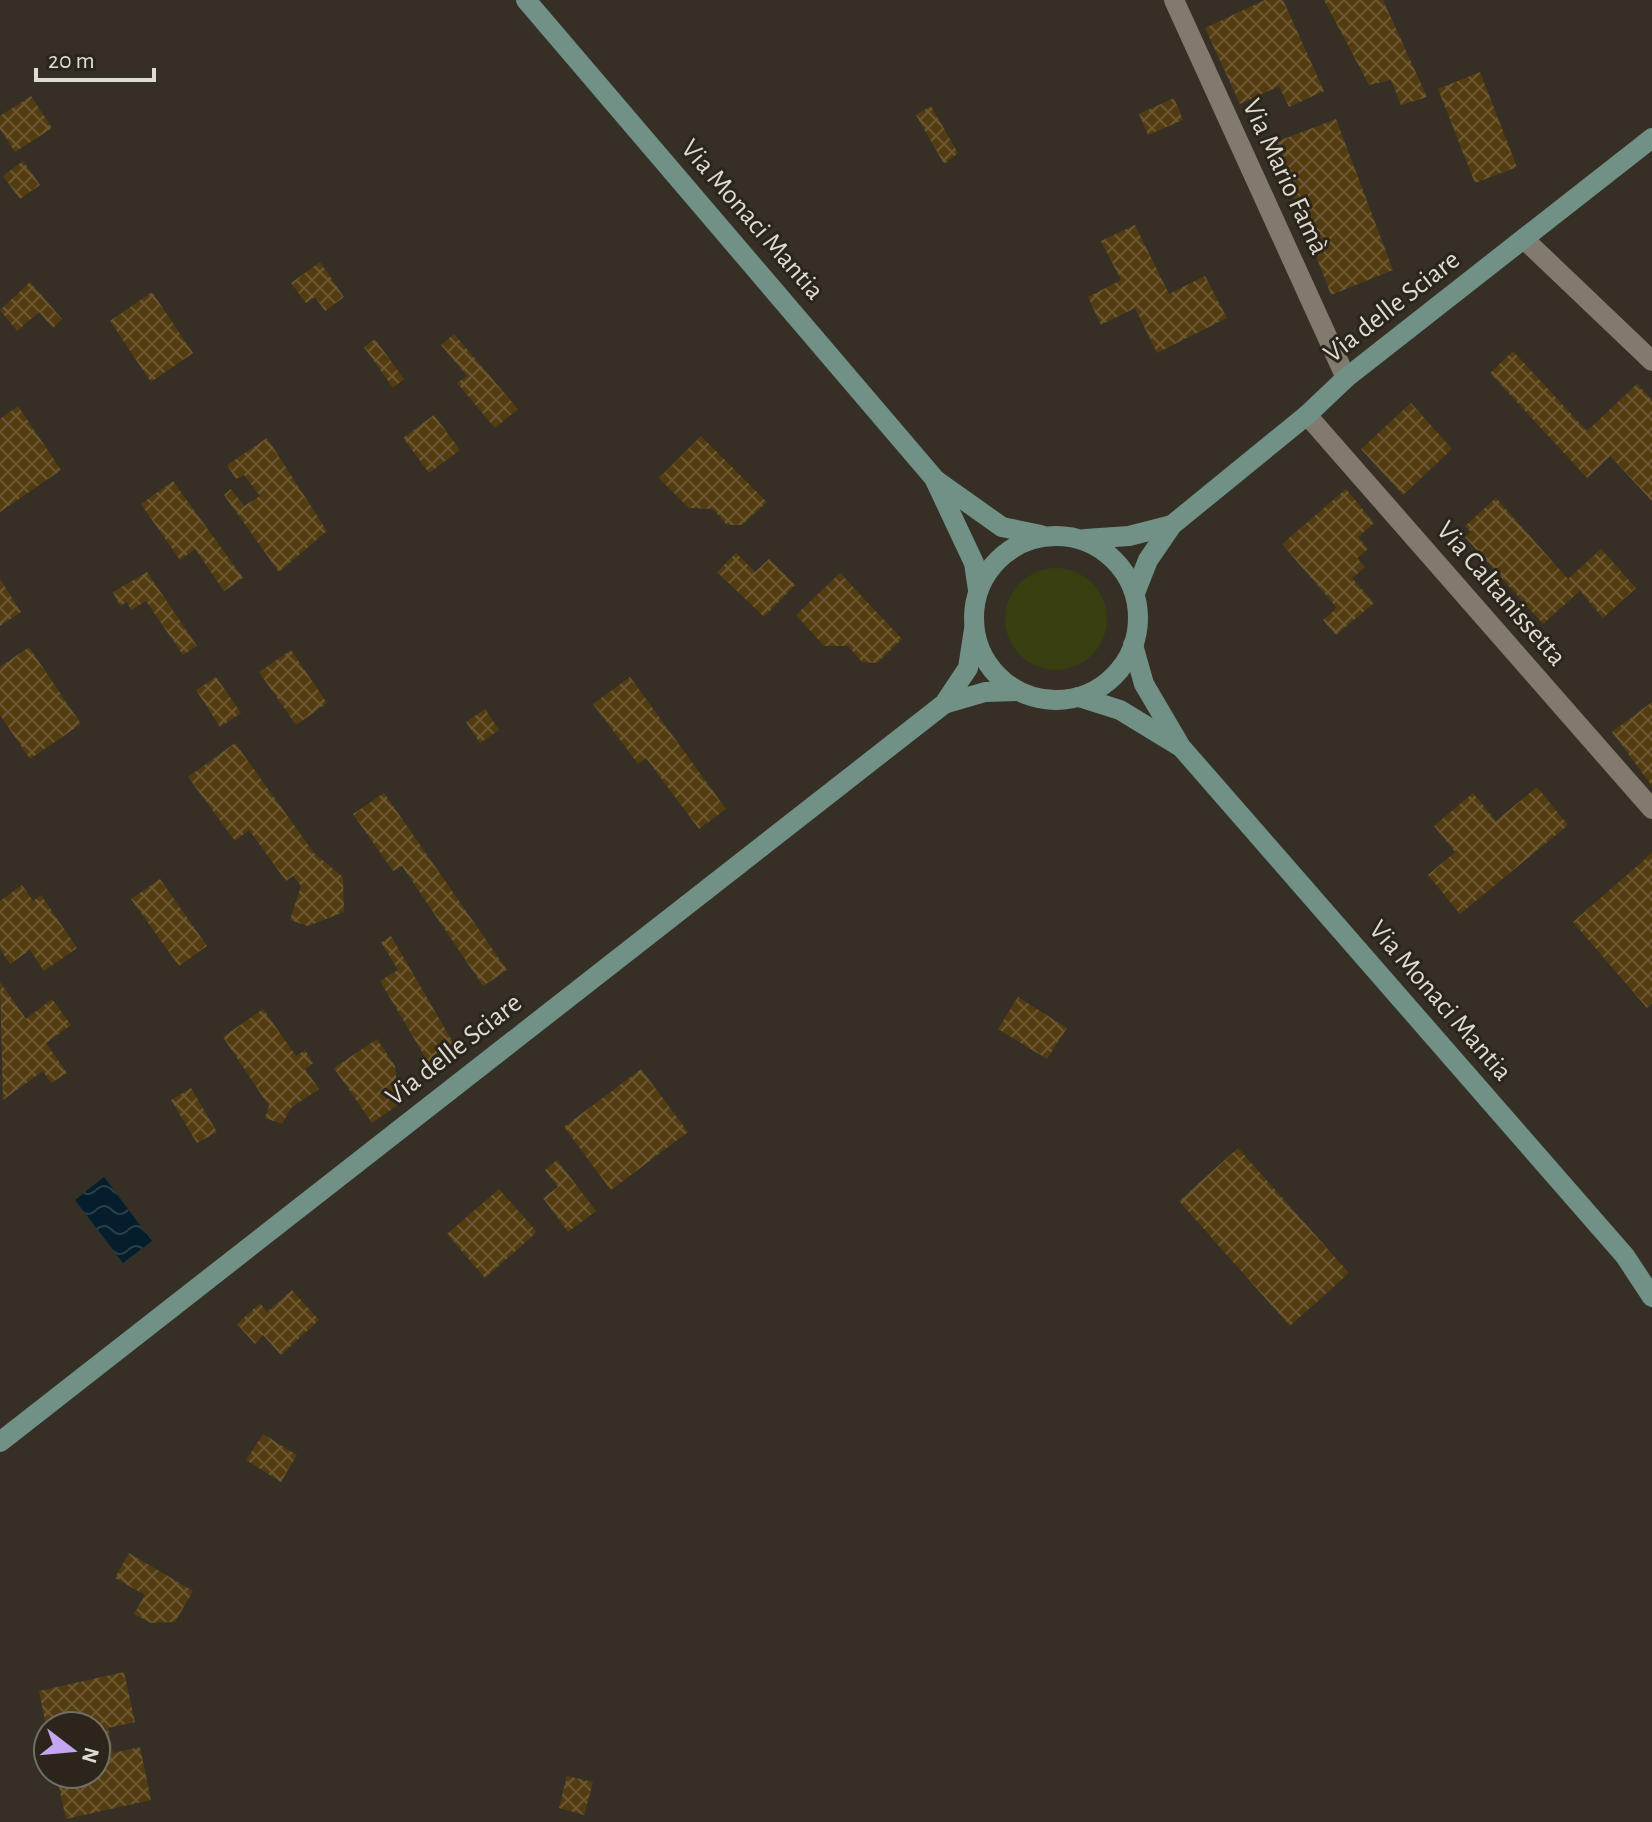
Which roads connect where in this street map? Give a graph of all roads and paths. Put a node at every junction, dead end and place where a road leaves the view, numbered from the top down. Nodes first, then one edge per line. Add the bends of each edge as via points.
1 (526, 0) edge
2 (1174, 0) edge
3 (1652, 138) edge
4 (1524, 239) junction
5 (1652, 361) edge
6 (1346, 378) junction
7 (1307, 415) junction
8 (934, 478) junction
9 (1172, 525) junction
10 (1045, 536) junction
11 (1083, 540) junction
12 (978, 590) junction
13 (1135, 593) junction
14 (974, 629) junction
15 (1133, 645) junction
16 (1017, 691) junction
17 (1079, 697) junction
18 (944, 704) junction
19 (1181, 747) junction
20 (1652, 809) edge
21 (1652, 1297) edge
22 (0, 1442) edge

1 - 8 street, Via Monaci Mantia
2 - 6 street, Via Mario Famà
3 - 4 street, Via delle Sciare
4 - 5 street
4 - 6 street, Via delle Sciare
6 - 7 street, Via delle Sciare
7 - 9 street, Via delle Sciare
7 - 20 street, Via Caltanissetta
8 - 10 street, Via Monaci Mantia via 1002,527
8 - 12 street, Via Monaci Mantia via 974,563
9 - 11 street, Via delle Sciare
9 - 13 street, Via delle Sciare via 1148,560
10 - 11 street
10 - 12 street via 1009,550 990,567
11 - 13 street via 1115,561
12 - 14 street
13 - 15 street via 1138,620
14 - 16 street via 988,665
14 - 18 street, Via delle Sciare via 968,668
15 - 17 street via 1113,677
15 - 19 street, Via Monaci Mantia via 1144,684
16 - 17 street via 1041,699
16 - 18 street, Via delle Sciare via 985,692
17 - 19 street, Via Monaci Mantia via 1120,710
18 - 22 street, Via delle Sciare
19 - 21 street, Via Monaci Mantia via 1625,1256

